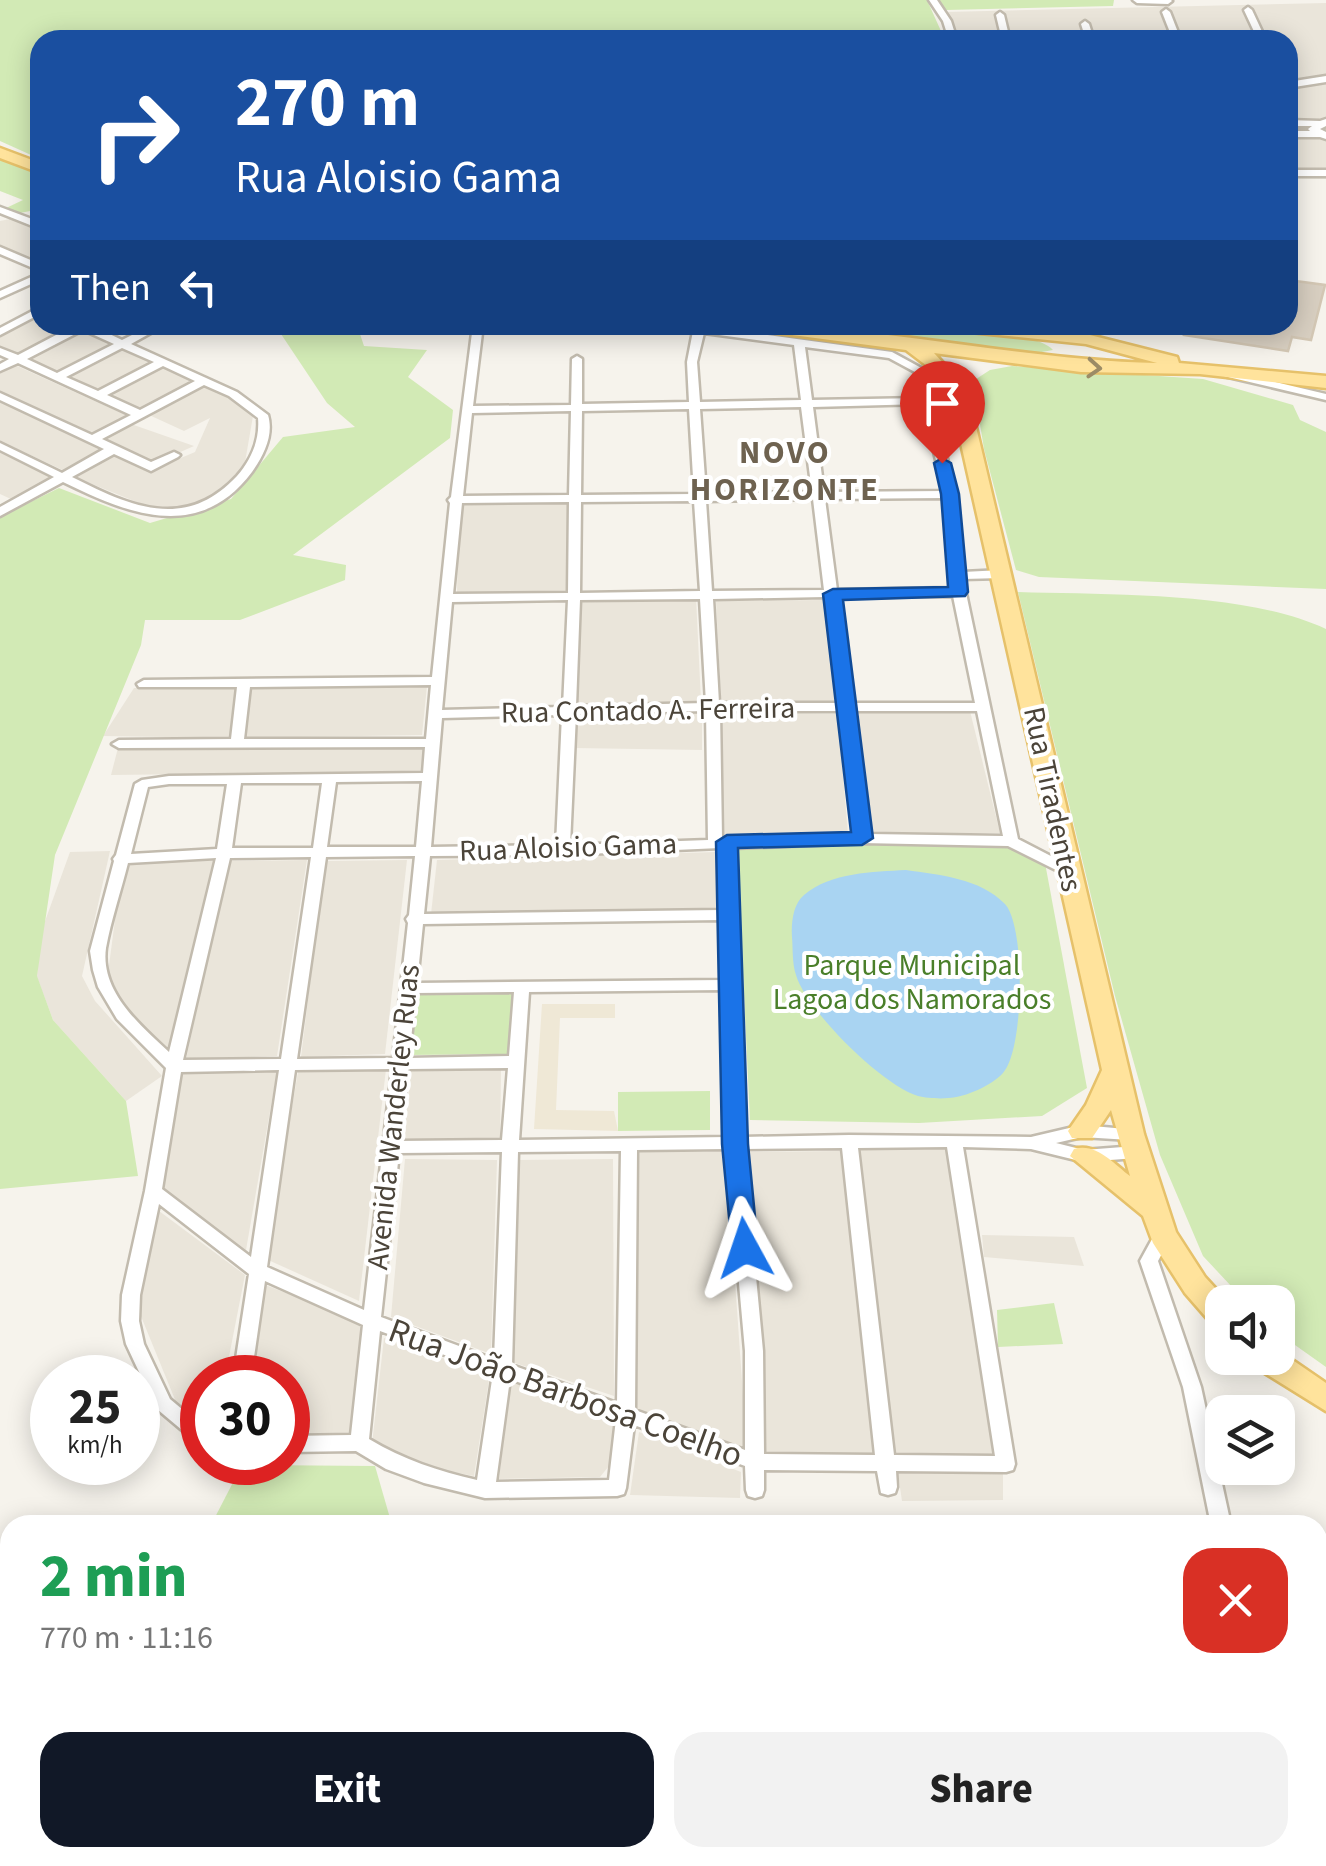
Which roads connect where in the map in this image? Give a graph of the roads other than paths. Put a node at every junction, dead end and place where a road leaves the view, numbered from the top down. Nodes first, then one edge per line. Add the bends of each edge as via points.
1 (932, 0) edge
2 (1137, 0) edge
3 (1167, 7) edge
4 (1248, 10) dead end
5 (1000, 15) dead end
6 (1085, 24) dead end
7 (950, 30) edge
8 (1004, 30) edge
9 (1087, 30) edge
10 (1257, 30) edge
11 (1326, 79) edge
12 (1298, 84) edge
13 (0, 153) edge
14 (30, 164) edge
15 (1298, 173) edge
16 (1326, 173) edge
17 (0, 210) edge
18 (30, 213) edge
19 (14, 216) junction
20 (0, 218) edge
21 (30, 222) edge
22 (0, 250) edge
23 (30, 264) edge
24 (30, 280) edge
25 (2, 292) edge
26 (30, 305) edge
27 (30, 315) edge
28 (0, 332) edge
29 (65, 335) edge
30 (103, 335) edge
31 (141, 335) edge
32 (477, 335) edge
33 (696, 335) edge
34 (741, 335) edge
35 (833, 335) edge
36 (1041, 335) edge
37 (1050, 336) junction
38 (123, 344) junction
39 (798, 344) junction
40 (911, 345) junction
41 (0, 351) edge
42 (1013, 358) junction
43 (17, 359) junction
44 (577, 359) dead end
45 (163, 362) junction
46 (1048, 362) junction
47 (0, 368) edge
48 (1207, 370) junction
49 (57, 377) junction
50 (205, 380) junction
51 (1326, 382) edge
52 (958, 389) junction
53 (0, 396) edge
54 (98, 396) junction
55 (1326, 397) edge
56 (928, 401) junction
57 (805, 402) junction
58 (695, 404) junction
59 (574, 406) junction
60 (466, 410) junction
61 (141, 415) junction
62 (92, 440) junction
63 (0, 446) edge
64 (112, 450) junction
65 (174, 455) dead end
66 (66, 476) junction
67 (817, 494) junction
68 (950, 494) junction
69 (700, 495) junction
70 (575, 496) junction
71 (0, 499) edge
72 (454, 500) junction
73 (13, 506) junction
74 (0, 512) edge
75 (1002, 574) junction
76 (957, 576) junction
77 (958, 592) junction
78 (833, 594) junction
79 (706, 597) junction
80 (448, 598) junction
81 (574, 598) junction
82 (439, 681) junction
83 (244, 683) junction
84 (144, 684) dead end
85 (713, 707) junction
86 (982, 707) junction
87 (847, 708) junction
88 (568, 710) junction
89 (435, 714) junction
90 (432, 742) junction
91 (119, 744) dead end
92 (236, 744) junction
93 (427, 777) junction
94 (330, 778) junction
95 (234, 780) junction
96 (862, 838) junction
97 (1011, 840) junction
98 (721, 842) junction
99 (563, 850) junction
100 (423, 851) junction
101 (318, 852) junction
102 (224, 854) junction
103 (120, 858) junction
104 (1069, 871) junction
105 (726, 915) junction
106 (414, 919) junction
107 (730, 984) junction
108 (407, 988) junction
109 (522, 988) junction
110 (399, 1062) junction
111 (516, 1062) junction
112 (287, 1065) junction
113 (174, 1066) junction
114 (1114, 1071) junction
115 (850, 1141) junction
116 (954, 1141) junction
117 (1031, 1142) junction
118 (1083, 1143) junction
119 (1132, 1143) junction
120 (735, 1144) junction
121 (629, 1145) junction
122 (394, 1148) junction
123 (510, 1148) junction
124 (152, 1191) junction
125 (1152, 1208) junction
126 (1164, 1236) junction
127 (256, 1270) junction
128 (1205, 1298) edge
129 (372, 1321) junction
130 (245, 1355) edge
131 (502, 1367) junction
132 (1290, 1375) edge
133 (1326, 1400) edge
134 (626, 1414) junction
135 (180, 1418) edge
136 (310, 1444) edge
137 (359, 1444) junction
138 (754, 1462) junction
139 (886, 1465) junction
140 (888, 1488) dead end
141 (485, 1490) junction
142 (755, 1490) dead end
143 (1219, 1515) edge

1 - 7 street
2 - 3 street
4 - 10 street
5 - 8 street
6 - 9 street
11 - 12 street
13 - 14 main road
15 - 16 street
17 - 19 street
18 - 19 street
19 - 20 street
19 - 21 street
22 - 23 street
24 - 25 street
25 - 26 street
27 - 28 street
29 - 43 street
30 - 38 street
31 - 38 street
32 - 60 street, Avenida Wanderley Ruas
33 - 58 street
34 - 39 street
35 - 40 main road
36 - 37 main road
37 - 46 main road via 1062,353
37 - 48 main road
38 - 45 street
38 - 49 street
39 - 56 street via 902,358 920,370
39 - 57 street
40 - 42 main road
40 - 52 main road
41 - 43 street
42 - 46 main road
42 - 52 main road via 976,368
43 - 47 street
43 - 49 street
44 - 59 street
45 - 50 street
45 - 54 street
46 -> 48 main road
48 - 51 main road
48 - 55 street
49 - 54 street
50 - 61 street
50 - 66 street via 251,406 266,428 256,455 216,501 163,514
52 - 75 main road, Rua Tiradentes
53 - 62 street
54 - 61 street
56 - 57 street
56 - 68 street
57 - 58 street
57 - 67 street
58 - 59 street
58 - 69 street
59 - 60 street
59 - 70 street
60 - 72 street, Avenida Wanderley Ruas
61 - 62 street
62 - 64 street
63 - 66 street
64 - 65 street via 151,467
64 - 66 street
66 - 73 street
67 - 68 street
67 - 69 street
67 - 78 street
68 - 76 street
69 - 70 street
69 - 79 street
70 - 72 street
70 - 81 street
71 - 73 street
72 - 80 street, Avenida Wanderley Ruas
73 - 74 street
75 - 76 street
75 - 104 main road, Rua Tiradentes
76 - 77 street
77 - 78 street
77 - 86 street
78 - 79 street
78 - 87 street
79 - 81 street
79 - 85 street
80 - 81 street
80 - 82 street, Avenida Wanderley Ruas
81 - 88 street
82 - 83 street
82 - 89 street, Avenida Wanderley Ruas
83 - 84 street
83 - 92 street
85 - 87 street, Rua Contado A. Ferreira
85 - 88 street, Rua Contado A. Ferreira
85 - 98 street
86 - 87 street, Rua Contado A. Ferreira
86 - 97 street
87 - 96 street
88 - 89 street, Rua Contado A. Ferreira
88 - 99 street
89 - 90 street, Avenida Wanderley Ruas
90 - 92 street
90 - 93 street, Avenida Wanderley Ruas
91 - 92 street
93 - 94 street
93 - 100 street, Avenida Wanderley Ruas
94 - 95 street
94 - 101 street
95 - 102 street
95 - 103 street via 142,784
96 - 97 street, Rua Aloisio Gama
96 - 98 street, Rua Aloisio Gama
97 - 104 street, Rua Aloisio Gama
98 - 99 street, Rua Aloisio Gama
98 - 105 street
99 - 100 street, Rua Aloisio Gama
100 - 101 street, Rua Aloisio Gama
100 - 106 street, Avenida Wanderley Ruas
101 - 102 street, Rua Aloisio Gama
101 - 112 street
102 - 103 street, Rua Aloisio Gama
102 - 113 street
103 - 113 street via 98,951 99,975 125,1020
104 - 114 main road, Rua Tiradentes
105 - 106 street
105 - 107 street
106 - 108 street, Avenida Wanderley Ruas
107 - 109 street
107 - 120 street
108 - 109 street
108 - 110 street, Avenida Wanderley Ruas
109 - 111 street
110 - 111 street
110 - 112 street
110 - 122 street, Avenida Wanderley Ruas
111 - 123 street
112 - 113 street
112 - 127 street
113 - 124 street
114 - 118 main road
114 - 119 main road, Rua Tiradentes
115 - 116 street
115 - 120 street
115 - 139 street
116 - 117 street
116 - 139 street, Rua João Barbosa Coelho via 1006,1464
117 - 118 street
117 - 118 street
118 - 119 street
118 - 119 street
118 - 125 main road
119 - 125 main road, Rua Tiradentes
120 - 121 street
120 - 138 street via 754,1351
121 - 123 street
121 - 134 street
122 - 123 street
122 - 129 street, Avenida Wanderley Ruas
123 - 131 street
124 - 127 street, Rua João Barbosa Coelho
124 - 135 street via 130,1321 163,1404
125 - 126 main road, Rua Tiradentes
126 - 128 main road, Rua Tiradentes
126 - 143 street via 1149,1261 1192,1386
127 - 129 street, Rua João Barbosa Coelho
127 - 130 street
129 - 131 street, Rua João Barbosa Coelho
129 - 137 street, Avenida Wanderley Ruas
131 - 134 street, Rua João Barbosa Coelho
131 - 141 street
132 - 133 main road
134 - 138 street, Rua João Barbosa Coelho
134 - 141 street via 617,1488
136 - 137 street
137 - 141 street via 406,1468
138 - 139 street, Rua João Barbosa Coelho
138 - 142 street
139 - 140 street

